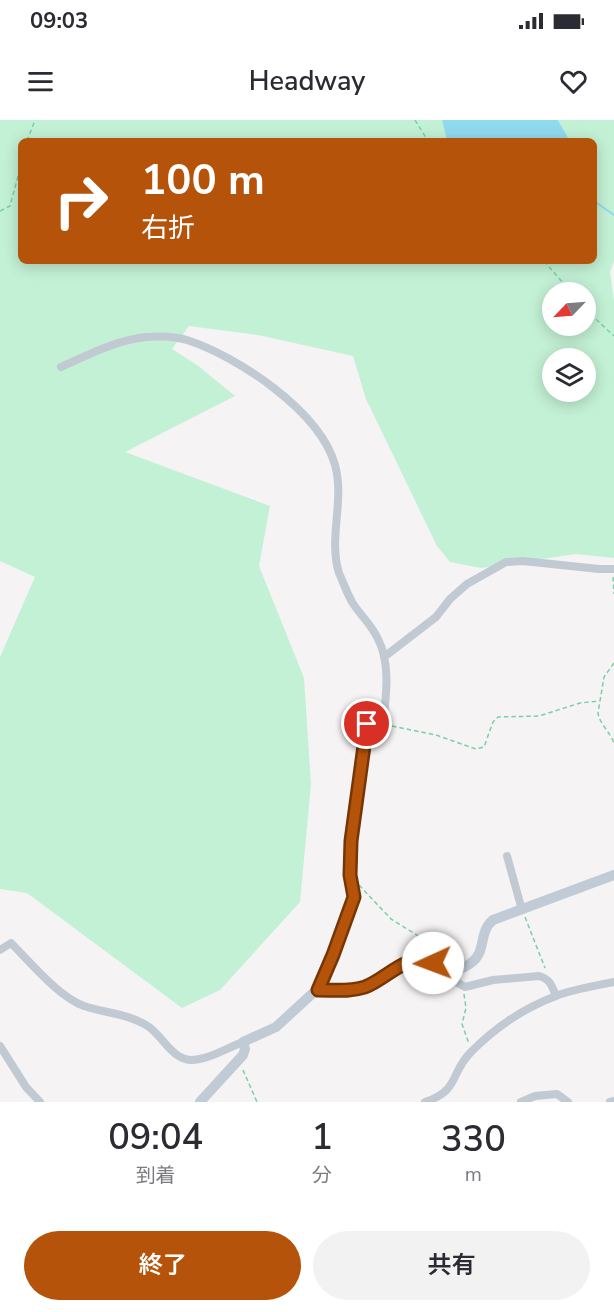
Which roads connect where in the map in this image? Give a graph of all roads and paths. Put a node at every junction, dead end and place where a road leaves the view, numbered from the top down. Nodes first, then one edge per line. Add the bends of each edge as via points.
1 (35, 120) edge
2 (415, 120) edge
3 (28, 138) edge
4 (426, 138) edge
5 (18, 176) edge
6 (0, 211) edge
7 (547, 264) edge
8 (562, 282) edge
9 (596, 319) edge
10 (614, 336) edge
11 (61, 367) dead end
12 (614, 569) edge
13 (614, 594) edge
14 (384, 657) junction
15 (614, 663) edge
16 (600, 701) junction
17 (383, 724) junction
18 (614, 743) edge
19 (507, 856) dead end
20 (350, 875) junction
21 (614, 875) edge
22 (522, 910) junction
23 (0, 950) edge
24 (427, 960) junction
25 (453, 972) junction
26 (549, 980) junction
27 (614, 982) edge
28 (462, 986) junction
29 (318, 990) junction
30 (556, 996) junction
31 (243, 1042) junction
32 (0, 1046) edge
33 (472, 1051) junction
34 (238, 1062) junction
35 (536, 1099) edge
36 (40, 1102) edge
37 (200, 1102) edge
38 (257, 1102) edge
39 (425, 1102) edge
40 (521, 1102) edge
41 (568, 1102) edge

1 - 3 path
2 - 4 path
5 - 6 path via 10,206
7 - 8 path
9 - 10 path
11 - 14 street via 126,341 145,337 184,339 232,359 295,407 324,440 334,462 339,494 339,571 352,602 378,638
12 - 13 path
12 - 14 street via 506,562 467,584 436,617
14 - 17 street
15 - 16 path via 604,677
16 - 17 path via 539,716 498,717 483,747 476,749 436,735
16 - 18 path via 599,719
17 - 20 street via 367,724
19 - 22 street
20 - 24 path via 391,919 420,937
20 - 29 street via 354,897
21 - 22 main road
22 - 25 main road via 487,925 479,954 473,962
22 - 26 path
23 - 31 street via 11,943 67,995 82,1005 136,1020 150,1028 178,1057 206,1057
24 - 25 main road
24 - 29 main road via 407,962 358,989
25 - 28 street
26 - 28 street via 539,976
26 - 30 street
27 - 30 street
28 - 33 path via 466,1008 462,1024
29 - 31 main road via 276,1027
30 - 33 street via 504,1023
31 - 34 main road via 245,1049
32 - 36 street
33 - 39 street via 460,1063 448,1090
34 - 37 main road
34 - 38 path
35 - 40 street
35 - 41 street via 557,1094

